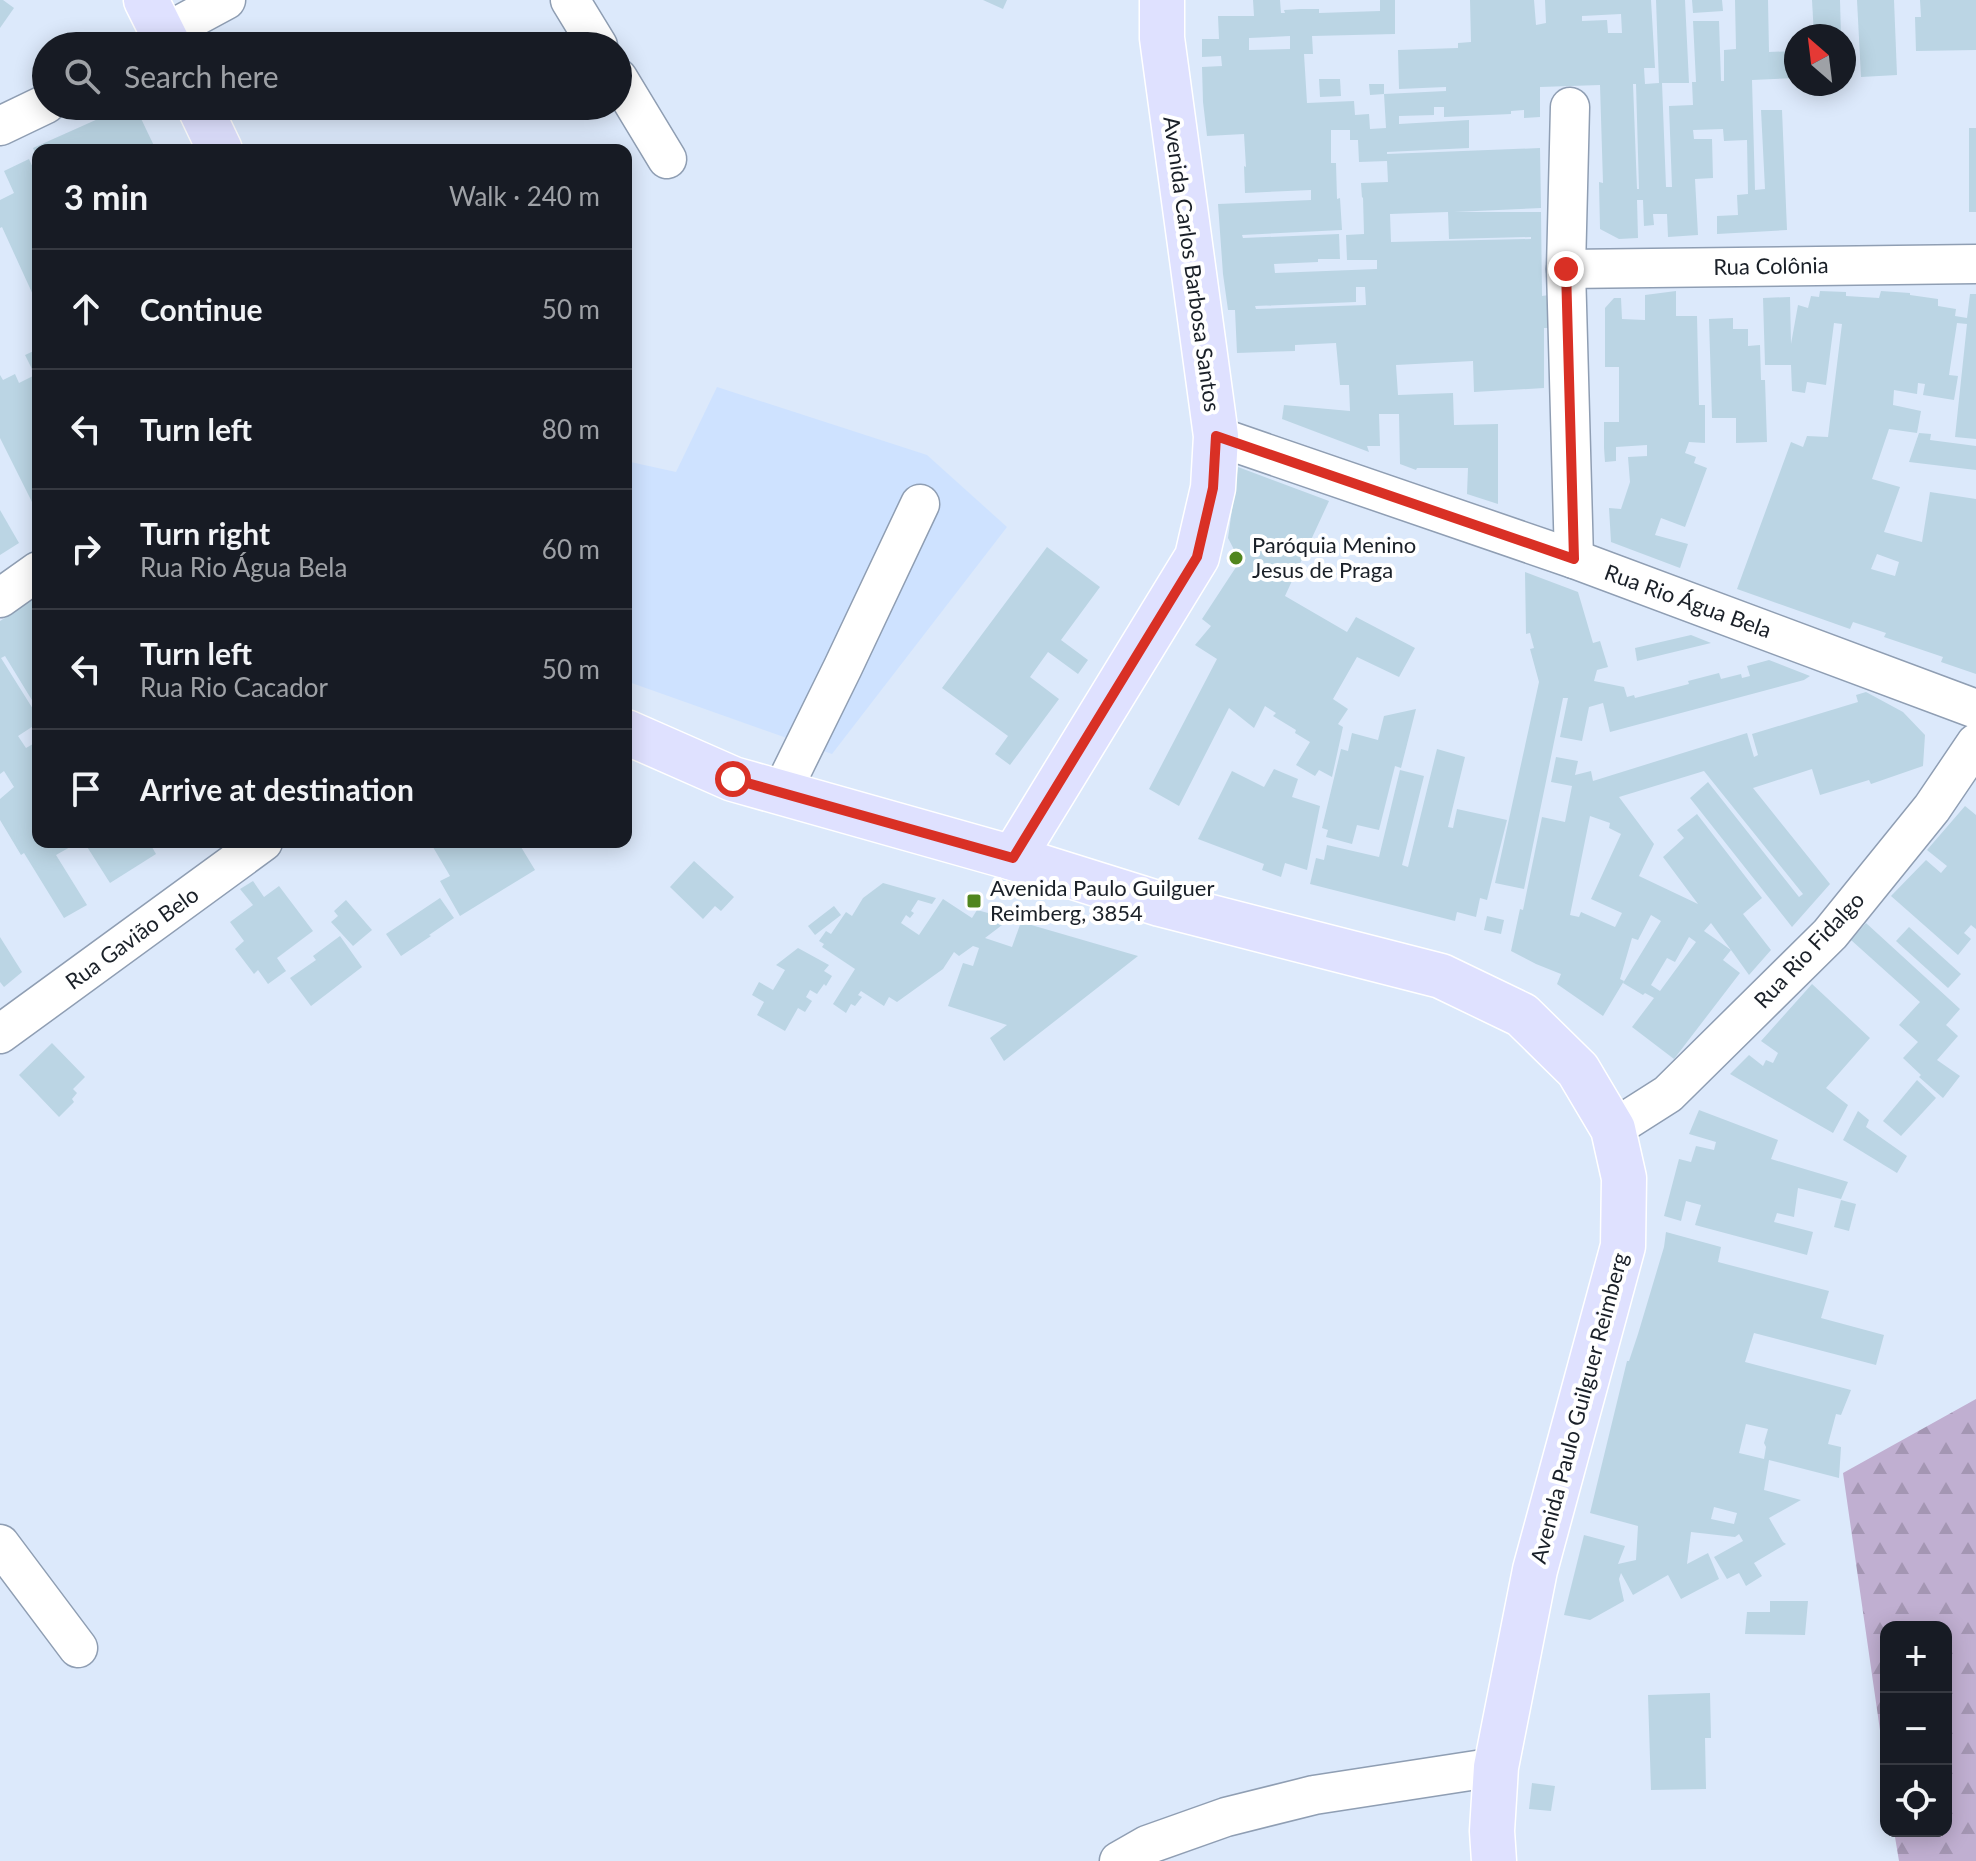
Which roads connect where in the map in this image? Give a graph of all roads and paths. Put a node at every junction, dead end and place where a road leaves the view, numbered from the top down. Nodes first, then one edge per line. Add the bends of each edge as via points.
1 (226, 0) edge
2 (570, 0) edge
3 (1162, 0) edge
4 (159, 27) edge
5 (589, 32) edge
6 (632, 101) edge
7 (1570, 107) dead end
8 (32, 111) edge
9 (206, 120) edge
10 (0, 126) edge
11 (217, 144) edge
12 (667, 159) dead end
13 (1976, 264) edge
14 (1566, 269) junction
15 (1216, 436) junction
16 (920, 504) dead end
17 (1574, 559) junction
18 (32, 575) edge
19 (0, 598) edge
20 (1976, 709) edge
21 (632, 735) edge
22 (1976, 743) edge
23 (781, 793) junction
24 (255, 848) edge
25 (1013, 858) junction
26 (0, 1034) edge
27 (1613, 1129) junction
28 (0, 1544) edge
29 (78, 1648) dead end
30 (1496, 1767) junction
31 (1119, 1861) edge
32 (1494, 1861) edge

1 - 4 street
2 - 5 street
3 - 15 main road, Avenida Carlos Barbosa Santos via 1162,38
6 - 12 street
7 - 14 street
8 - 10 street
9 - 11 main road
13 - 14 street, Rua Colônia
14 - 17 street
15 - 17 street, Rua Rio Água Bela
15 - 25 main road, Avenida Carlos Barbosa Santos via 1213,488 1197,557
16 - 23 street
17 - 20 street, Rua Rio Água Bela
18 - 19 street
21 - 23 main road, Avenida Paulo Guilguer Reimberg via 733,779
22 - 27 street, Rua Rio Fidalgo via 1932,808 1830,934 1668,1094
23 - 25 main road, Avenida Paulo Guilguer Reimberg
24 - 26 street, Rua Gavião Belo
25 - 27 main road, Avenida Paulo Guilguer Reimberg via 1160,904 1441,976 1522,1015 1578,1070
27 - 30 main road, Avenida Paulo Guilguer Reimberg via 1624,1178 1623,1246 1535,1570
28 - 29 street
30 - 31 street via 1314,1795 1226,1817 1147,1845
30 - 32 main road, Avenida Paulo Guilguer Reimberg

